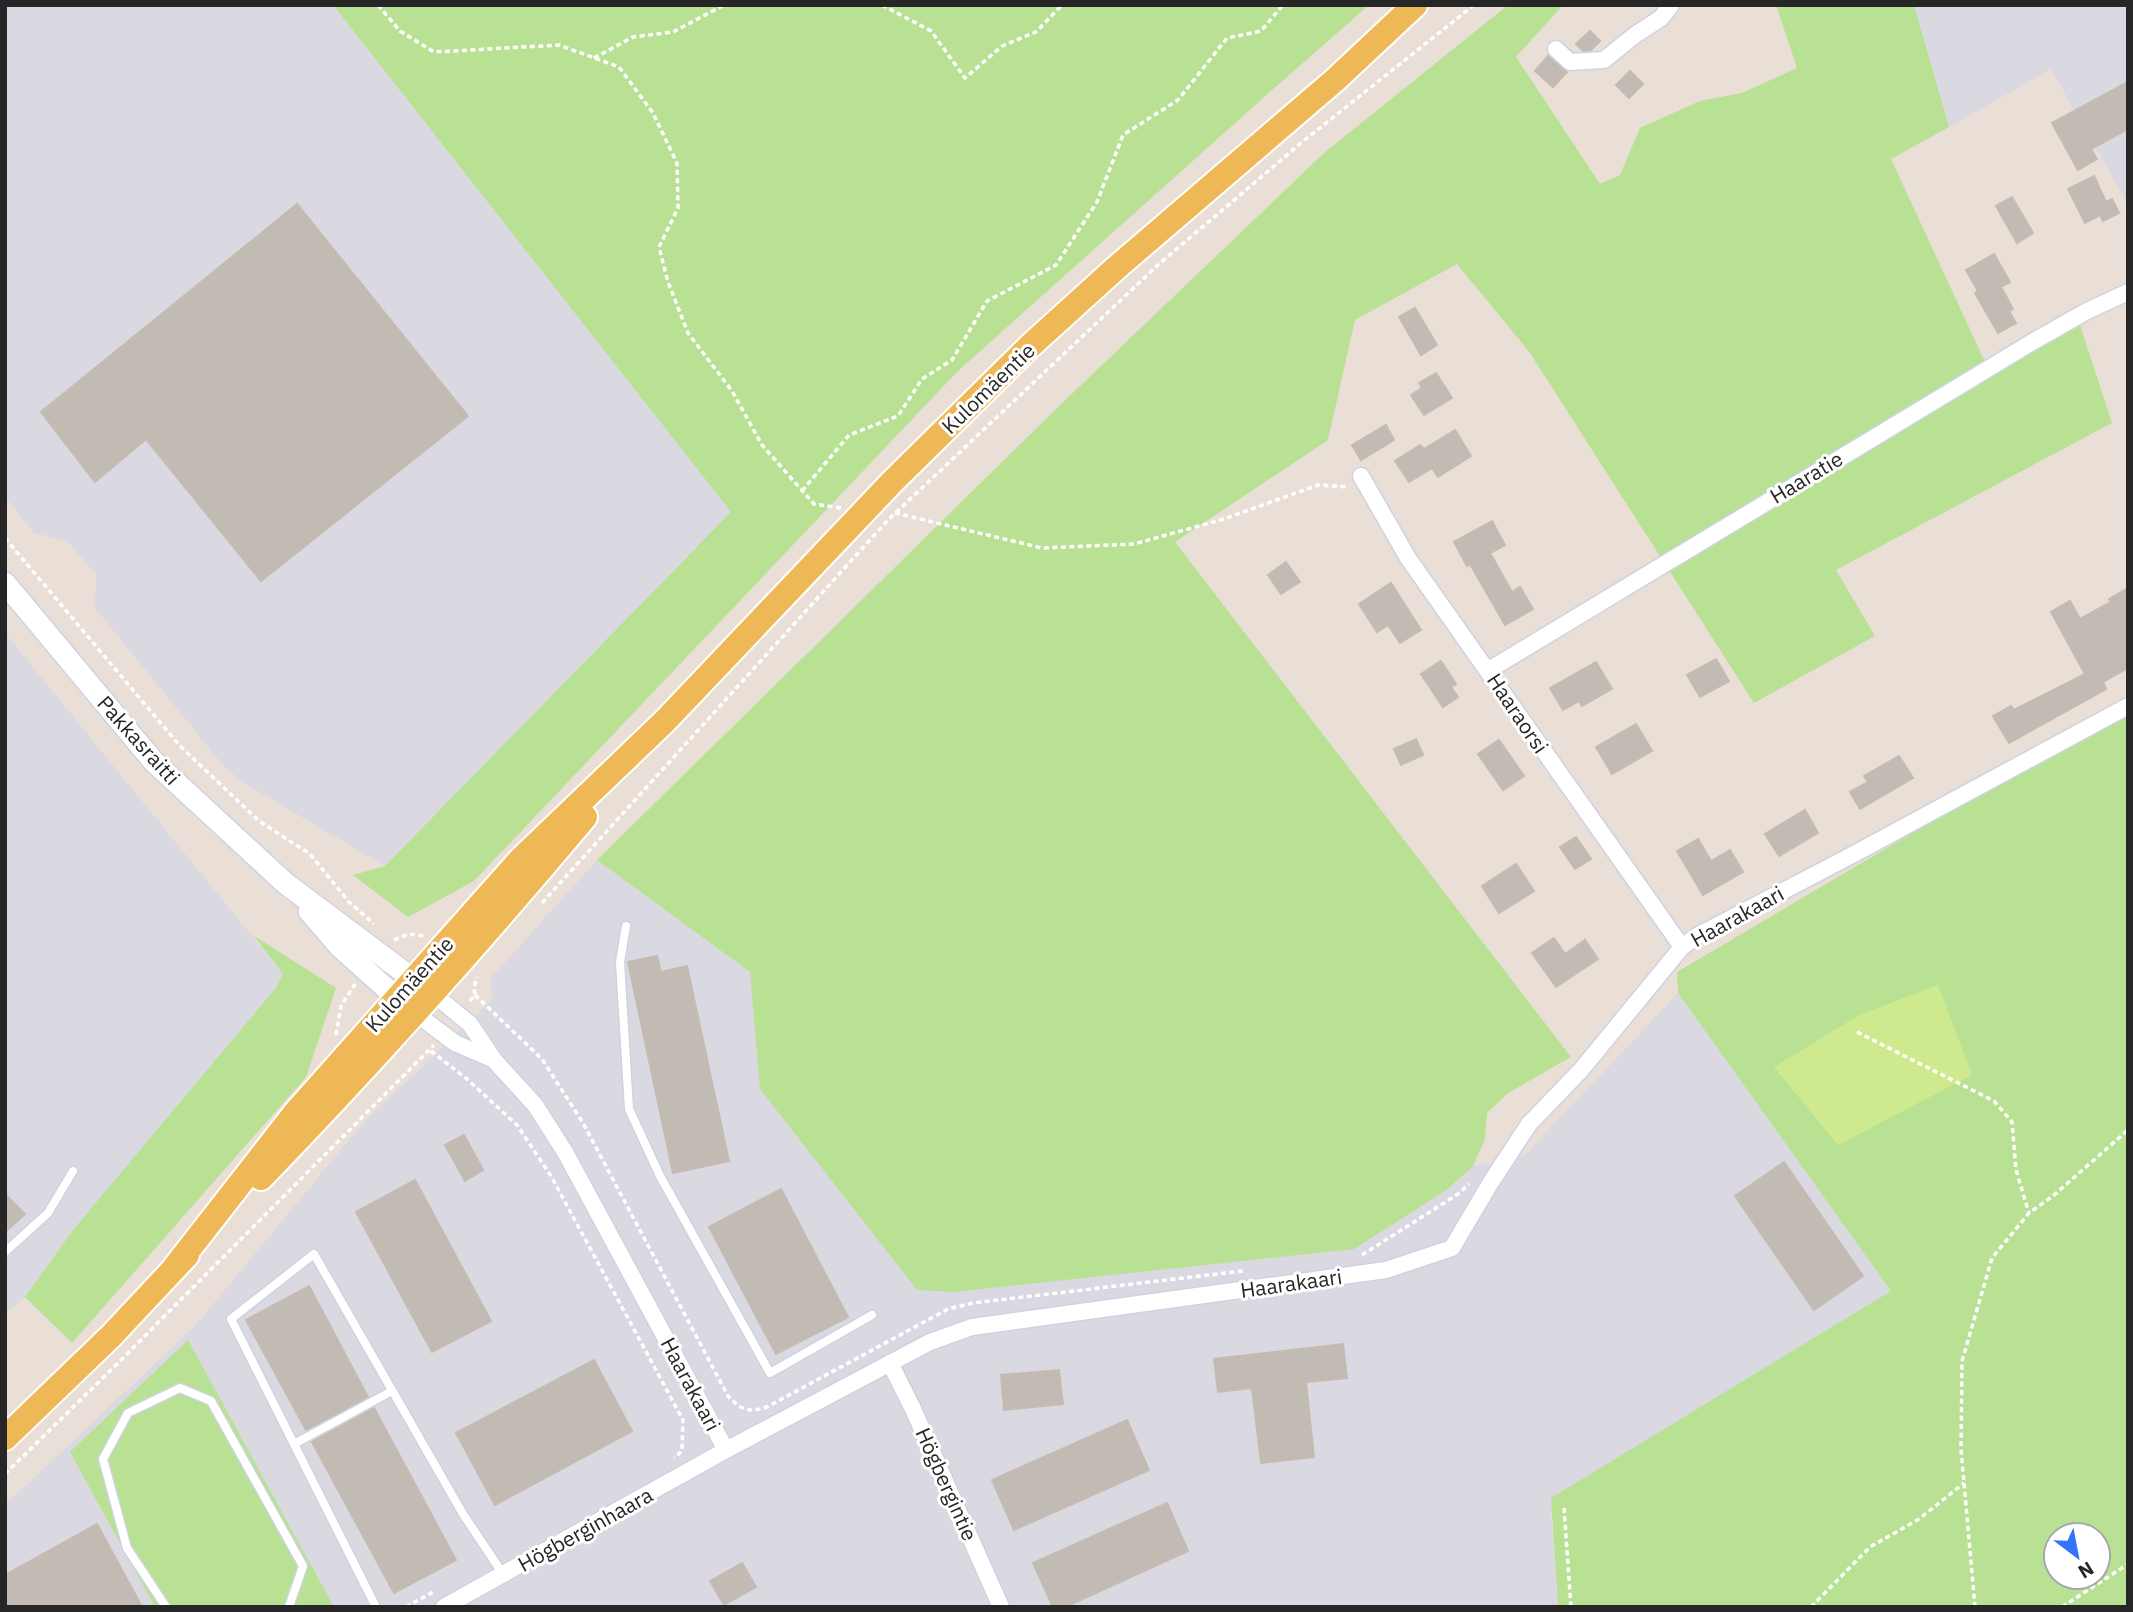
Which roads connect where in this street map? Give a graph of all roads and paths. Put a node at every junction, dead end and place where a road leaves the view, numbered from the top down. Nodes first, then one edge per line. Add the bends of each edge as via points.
1 (378, 5) edge
2 (724, 5) edge
3 (882, 5) edge
4 (1062, 5) edge
5 (1283, 5) edge
6 (1415, 5) edge
7 (1436, 5) edge
8 (1474, 5) edge
9 (1671, 5) edge
10 (1556, 49) dead end
11 (594, 58) junction
12 (1335, 80) junction
13 (2128, 292) edge
14 (1364, 482) joint
15 (802, 491) junction
16 (814, 504) dead end
17 (895, 513) junction
18 (5, 583) edge
19 (1489, 670) junction
20 (2128, 706) edge
21 (285, 883) junction
22 (538, 908) dead end
23 (626, 926) dead end
24 (1682, 947) junction
25 (484, 970) dead end
26 (423, 986) junction
27 (475, 995) junction
28 (405, 1005) junction
29 (459, 1013) junction
30 (1857, 1032) dead end
31 (440, 1034) junction
32 (431, 1051) junction
33 (494, 1060) junction
34 (2128, 1130) edge
35 (73, 1171) dead end
36 (1479, 1176) dead end
37 (2029, 1213) junction
38 (5, 1252) edge
39 (1352, 1258) dead end
40 (1244, 1271) dead end
41 (872, 1315) dead end
42 (890, 1363) junction
43 (392, 1391) junction
44 (5, 1438) edge
45 (294, 1444) junction
46 (726, 1450) junction
47 (666, 1465) dead end
48 (5, 1474) edge
49 (1964, 1483) junction
50 (1564, 1508) dead end
51 (2128, 1564) edge
52 (503, 1574) junction
53 (439, 1589) dead end
54 (166, 1607) edge
55 (289, 1607) edge
56 (376, 1607) edge
57 (406, 1607) edge
58 (444, 1607) edge
59 (1001, 1607) edge
60 (1571, 1607) edge
61 (1811, 1607) edge
62 (1975, 1607) edge
63 (2062, 1607) edge

1 - 11 path via 400,31 434,52 559,45
2 - 11 path via 673,32 633,37
3 - 4 path via 931,31 965,78 1002,46 1036,32
5 - 15 path via 1261,30 1227,38 1178,100 1123,135 1097,202 1056,265 987,300 951,360 922,379 898,416 849,435
6 - 12 main road, Kulomäentie
7 - 12 main road, Kulomäentie
8 - 17 path via 1301,143 1160,264
9 - 10 street via 1661,18 1604,60 1570,62
11 - 15 path via 619,67 653,113 677,163 678,208 659,247 688,333 732,391 762,445
12 - 26 main road, Kulomäentie via 1030,346 893,481 665,721 520,860
13 - 19 street, Haaratie via 2034,341
14 - 17 path via 1318,485 1224,519 1134,544 1042,548
14 - 19 street, Haaraorsi via 1408,558
15 - 16 path
17 - 22 path
18 - 21 street, Pakkasraitti via 153,762
19 - 24 street, Haaraorsi
20 - 24 street, Haarakaari
21 - 26 street, Pakkasraitti
21 - 28 street, Pakkasraitti via 339,946
23 - 41 lane via 620,962 629,1109 660,1176 770,1373
24 - 42 street, Haarakaari via 1581,1070 1529,1124 1452,1248 1386,1269 972,1327
25 - 27 path via 475,979
26 - 28 main road, Kulomäentie
26 - 29 street, Haarakaari
27 - 29 path
27 - 40 path via 557,1079 728,1396 739,1408 767,1407 948,1309
28 - 31 street, Haarakaari
28 - 44 main road, Kulomäentie via 313,1124 111,1336
29 - 33 street, Haarakaari
30 - 37 path via 1994,1101 2012,1122 2016,1170
31 - 32 path
31 - 33 street, Haarakaari
32 - 47 path via 517,1125 551,1176 683,1420 682,1451
32 - 48 path
33 - 46 street, Haarakaari via 535,1105 565,1152
34 - 37 path
35 - 38 lane via 48,1213
36 - 39 path via 1367,1253
37 - 49 path via 1992,1258 1962,1361
42 - 46 street, Haarakaari
42 - 59 street, Högbergintie
43 - 45 lane
43 - 45 lane via 314,1254 231,1319
43 - 52 lane
45 - 56 lane
46 - 52 street, Högberginhaara
49 - 61 path via 1919,1519 1870,1547
49 - 62 path
50 - 60 path
51 - 63 path
52 - 58 street, Högberginhaara
53 - 57 path
54 - 55 lane via 127,1548 103,1458 128,1413 180,1388 211,1401 303,1566

